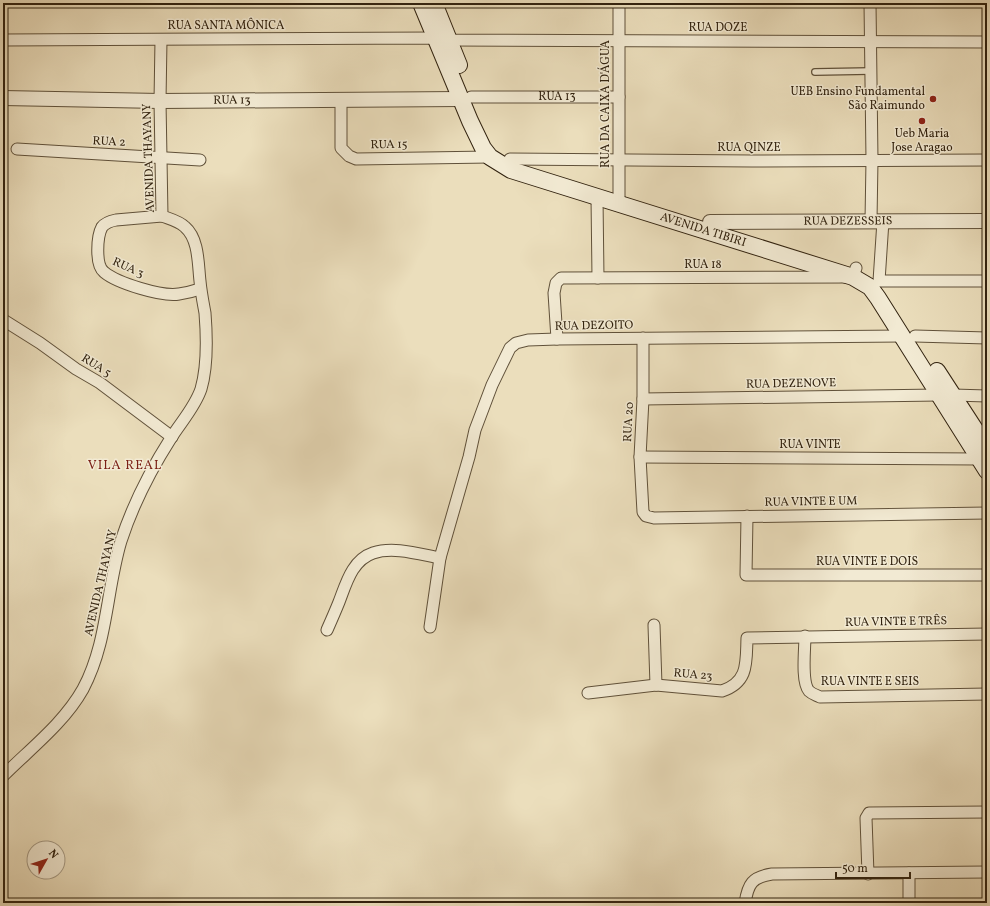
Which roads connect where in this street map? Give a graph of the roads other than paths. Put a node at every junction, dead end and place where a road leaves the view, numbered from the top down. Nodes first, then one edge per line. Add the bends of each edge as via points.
1 (421, 3) edge
2 (434, 3) edge
3 (619, 3) edge
4 (870, 3) edge
5 (442, 39) junction
6 (3, 40) edge
7 (161, 40) junction
8 (619, 41) junction
9 (870, 41) junction
10 (987, 42) edge
11 (870, 71) junction
12 (815, 72) dead end
13 (619, 97) junction
14 (3, 98) edge
15 (466, 98) junction
16 (341, 99) junction
17 (160, 101) junction
18 (17, 149) dead end
19 (490, 157) junction
20 (161, 158) junction
21 (510, 159) junction
22 (200, 160) dead end
23 (619, 160) junction
24 (872, 160) junction
25 (987, 160) edge
26 (597, 197) junction
27 (619, 199) junction
28 (162, 216) junction
29 (987, 220) edge
30 (877, 221) junction
31 (710, 222) junction
32 (855, 272) junction
33 (598, 278) junction
34 (879, 281) junction
35 (987, 281) edge
36 (200, 289) junction
37 (5, 320) dead end
38 (908, 336) junction
39 (643, 338) junction
40 (987, 338) edge
41 (557, 339) junction
42 (946, 395) junction
43 (987, 396) edge
44 (643, 399) junction
45 (172, 437) junction
46 (640, 457) junction
47 (984, 459) edge
48 (643, 506) joint
49 (987, 513) edge
50 (747, 516) junction
51 (440, 558) junction
52 (987, 575) edge
53 (654, 625) dead end
54 (430, 627) dead end
55 (327, 630) dead end
56 (987, 634) edge
57 (805, 636) junction
58 (656, 685) junction
59 (588, 693) dead end
60 (987, 694) edge
61 (3, 776) edge
62 (987, 812) edge
63 (987, 872) edge
64 (909, 873) junction
65 (868, 874) junction
66 (745, 903) edge
67 (909, 903) edge

1 - 5 main road, AVENIDA TIBIRI
2 - 5 main road, AVENIDA TIBIRI
3 - 8 street, RUA DA CAIXA D'ÁGUA
4 - 9 street
5 - 7 street, RUA SANTA MÔNICA
5 - 8 street, RUA DOZE
5 - 15 main road, AVENIDA TIBIRI
6 - 7 street, RUA SANTA MÔNICA
7 - 17 street, AVENIDA THAYANY
8 - 9 street, RUA DOZE
8 - 13 street, RUA DA CAIXA D'ÁGUA
9 - 10 street, RUA DOZE
9 - 11 street
11 - 12 lane
11 - 24 street
13 - 15 street, RUA 13
13 - 23 street, RUA DA CAIXA D'ÁGUA
14 - 17 street, RUA 13
15 - 16 street, RUA 13
15 - 19 main road, AVENIDA TIBIRI via 481,143
15 - 21 main road, AVENIDA TIBIRI via 493,144
16 - 17 street, RUA 13
16 - 19 street, RUA 15 via 341,148 349,156
17 - 20 street, AVENIDA THAYANY
18 - 20 street, RUA 2
19 - 26 main road, AVENIDA TIBIRI via 511,170
20 - 22 street, RUA 2
20 - 28 street, AVENIDA THAYANY
21 - 23 street, RUA QINZE
21 - 27 main road, AVENIDA TIBIRI
23 - 24 street, RUA QINZE
23 - 27 street, RUA DA CAIXA D'ÁGUA
24 - 25 street, RUA QINZE
24 - 30 street
26 - 27 main road, AVENIDA TIBIRI
26 - 33 street
27 - 31 main road, AVENIDA TIBIRI
27 - 32 main road, AVENIDA TIBIRI
28 - 36 street, AVENIDA THAYANY via 185,226 190,233 196,247
28 - 36 street, RUA 3 via 116,220 105,225 98,248 101,269 111,277 160,294 179,295
29 - 30 street, RUA DEZESSEIS
30 - 31 street, RUA DEZESSEIS
30 - 34 street
31 - 32 main road, AVENIDA TIBIRI
32 - 33 street, RUA 18
32 - 34 main road, AVENIDA TIBIRI via 870,275
32 - 38 main road, AVENIDA TIBIRI
33 - 41 street, RUA 18 via 562,278 556,283 554,293
34 - 35 street
34 - 38 main road, AVENIDA TIBIRI
36 - 45 street, AVENIDA THAYANY via 206,330 204,373 191,410
37 - 45 street, RUA 5 via 100,383
38 - 39 street, RUA DEZOITO
38 - 40 street, RUA DEZOITO
38 - 42 main road, AVENIDA TIBIRI
39 - 41 street, RUA DEZOITO
39 - 44 street, RUA 20
41 - 51 street, RUA DEZOITO via 516,343 503,360 475,430
42 - 43 street, RUA DEZENOVE
42 - 44 street, RUA DEZENOVE
42 - 47 main road, AVENIDA TIBIRI
44 - 46 street, RUA 20
45 - 61 street, AVENIDA THAYANY via 135,502 121,543 102,638 91,672 65,715
46 - 47 street, RUA VINTE
46 - 48 street, RUA 20
48 - 50 street, RUA VINTE E UM via 644,514 654,518
49 - 50 street, RUA VINTE E UM
50 - 52 street, RUA VINTE E DOIS via 746,575
51 - 54 street, RUA DEZOITO
51 - 55 street via 388,551 368,556 355,567 349,577
53 - 58 street
56 - 57 street, RUA VINTE E TRÊS
57 - 58 street, RUA 23 via 747,638 743,675 734,686 722,691
57 - 60 street, RUA VINTE E SEIS via 805,682 810,692 820,697
58 - 59 street, RUA 23
62 - 65 street via 870,813 866,818
63 - 64 street
64 - 65 street
64 - 67 street
65 - 66 street via 765,875 751,884 747,890

